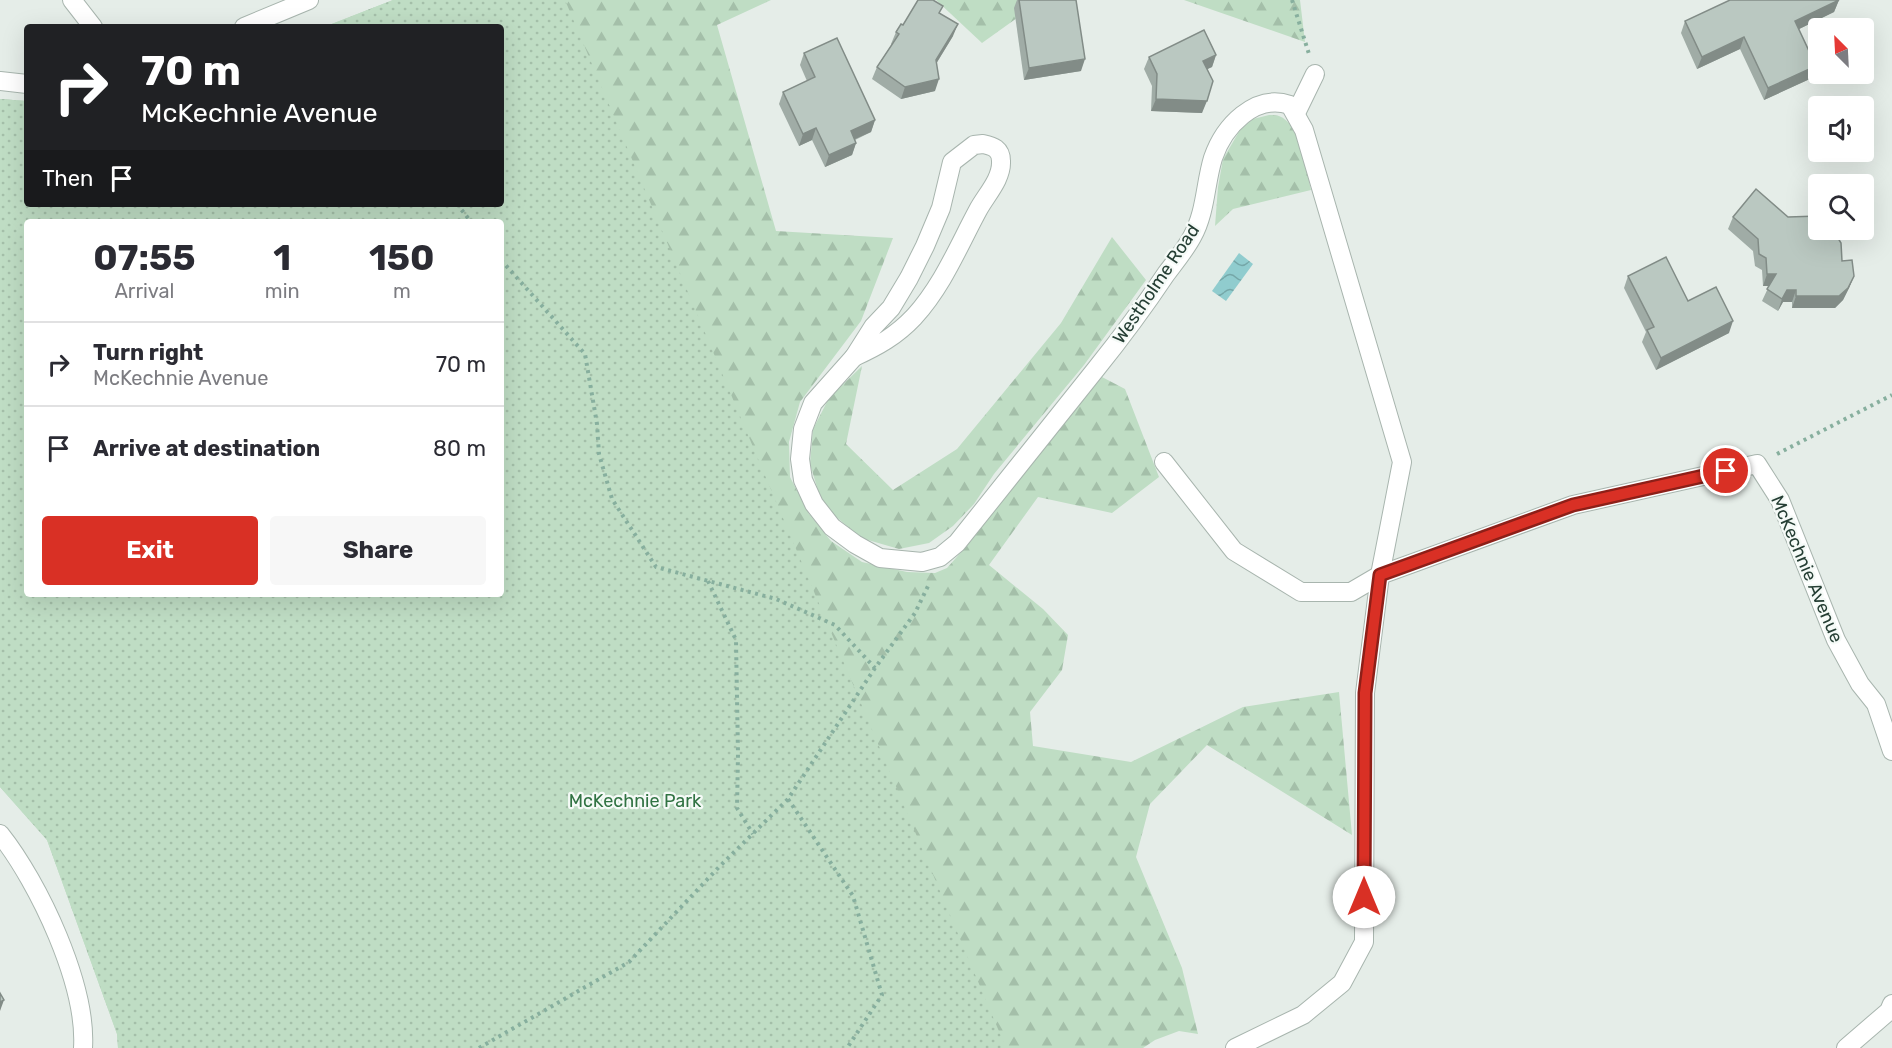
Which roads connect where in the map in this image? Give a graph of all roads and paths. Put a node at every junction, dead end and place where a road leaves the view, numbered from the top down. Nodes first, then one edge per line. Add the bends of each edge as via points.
1 (72, 0) edge
2 (309, 0) edge
3 (1292, 0) edge
4 (91, 24) edge
5 (251, 24) edge
6 (1315, 74) joint
7 (0, 81) edge
8 (24, 84) edge
9 (1296, 113) junction
10 (459, 207) edge
11 (469, 219) edge
12 (504, 263) edge
13 (854, 357) junction
14 (1892, 395) edge
15 (1164, 462) dead end
16 (1757, 464) junction
17 (940, 557) junction
18 (1380, 575) junction
19 (708, 581) junction
20 (875, 668) junction
21 (1884, 705) edge
22 (1892, 751) edge
23 (788, 799) junction
24 (0, 834) edge
25 (753, 834) junction
26 (1892, 1004) edge
27 (83, 1048) edge
28 (479, 1048) edge
29 (847, 1048) edge
30 (1235, 1048) edge
31 (1846, 1048) edge

1 - 4 street
2 - 5 street
3 - 6 path
6 - 9 street
7 - 8 street
9 - 17 street, Westholme Road via 1290,105 1268,102 1253,107 1233,124 1213,158 1202,214 1192,236 1133,323 957,543
9 - 18 street via 1402,462
10 - 11 path
12 - 19 path via 585,354 599,454 612,499 656,567
13 - 13 street via 882,345 913,318 935,291 998,177 1000,152 994,147 974,145 952,162 941,208 909,278
13 - 17 street via 813,403 803,429 802,480 832,527 880,558 922,562
14 - 16 path
15 - 18 street via 1234,551 1301,592 1351,592
16 - 18 street via 1573,505
16 - 21 street, McKechnie Avenue via 1780,500 1836,640 1860,684
17 - 20 path via 915,613
18 - 30 street via 1365,693 1364,942 1342,983 1303,1015
19 - 20 path via 776,599 836,625
19 - 25 path via 736,640 737,808
20 - 23 path
21 - 22 street, McKechnie Avenue
23 - 25 path
23 - 29 path via 853,896 882,995
24 - 27 street via 37,892 63,947 81,1010
25 - 28 path via 629,962
26 - 31 street

